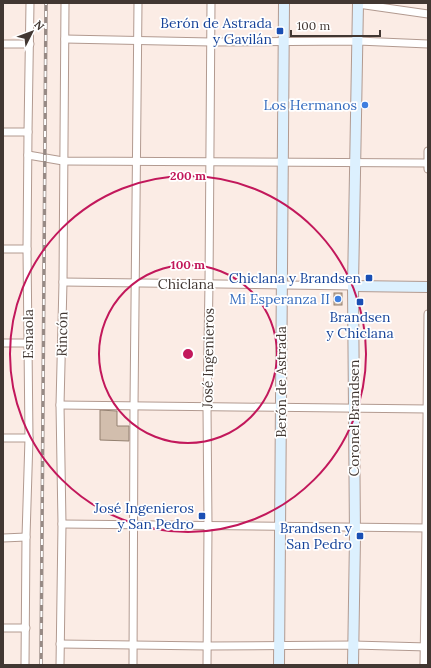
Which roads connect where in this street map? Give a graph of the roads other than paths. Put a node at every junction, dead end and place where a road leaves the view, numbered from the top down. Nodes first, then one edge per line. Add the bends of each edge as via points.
1 (30, 3) edge
2 (65, 3) edge
3 (138, 3) edge
4 (211, 3) edge
5 (284, 3) edge
6 (358, 3) edge
7 (428, 14) edge
8 (64, 39) junction
9 (138, 41) junction
10 (283, 41) junction
11 (358, 41) junction
12 (211, 42) junction
13 (3, 44) edge
14 (30, 44) junction
15 (428, 44) edge
16 (3, 132) edge
17 (28, 132) junction
18 (428, 151) edge
19 (28, 155) junction
20 (137, 160) junction
21 (64, 161) junction
22 (209, 161) junction
23 (283, 161) junction
24 (356, 162) junction
25 (428, 163) edge
26 (428, 169) edge
27 (3, 249) edge
28 (27, 249) junction
29 (63, 282) junction
30 (136, 283) junction
31 (209, 284) junction
32 (282, 285) junction
33 (353, 286) junction
34 (428, 286) edge
35 (428, 314) edge
36 (3, 343) edge
37 (28, 343) junction
38 (60, 405) junction
39 (134, 406) junction
40 (207, 407) junction
41 (281, 407) junction
42 (354, 408) junction
43 (427, 409) edge
44 (3, 438) edge
45 (29, 438) junction
46 (62, 524) junction
47 (133, 525) junction
48 (208, 526) junction
49 (280, 526) junction
50 (354, 526) junction
51 (427, 528) edge
52 (26, 537) junction
53 (3, 538) edge
54 (3, 628) edge
55 (26, 628) junction
56 (60, 644) junction
57 (134, 645) junction
58 (279, 645) junction
59 (354, 645) junction
60 (207, 646) junction
61 (426, 647) edge
62 (25, 665) edge
63 (60, 665) edge
64 (133, 665) edge
65 (207, 665) edge
66 (279, 665) edge
67 (353, 665) edge
68 (424, 665) edge

1 - 14 street, Esnaola
2 - 8 street, Rincón
3 - 9 street
4 - 12 street, José Ingenieros
5 - 10 street, Berón de Astrada
6 - 7 street
6 - 11 street, Coronel Brandsen
8 - 9 street
8 - 21 street, Rincón
9 - 12 street
9 - 20 street
10 - 11 street
10 - 12 street
10 - 23 street, Berón de Astrada
11 - 15 street
11 - 24 street, Coronel Brandsen
12 - 22 street, José Ingenieros
13 - 14 street
14 - 17 street, Esnaola
16 - 17 street
17 - 19 street, Esnaola
18 - 25 street
19 - 21 street
19 - 28 street, Esnaola
20 - 21 street
20 - 22 street
20 - 30 street
21 - 29 street, Rincón
22 - 23 street
22 - 31 street, José Ingenieros
23 - 24 street
23 - 32 street, Berón de Astrada
24 - 25 street
24 - 33 street, Coronel Brandsen
25 - 26 street
27 - 28 street
28 - 37 street, Esnaola
29 - 30 street, Chiclana
29 - 38 street, Rincón
30 - 31 street, Chiclana
30 - 39 street
31 - 32 street, Chiclana
31 - 40 street, José Ingenieros
32 - 33 street, Chiclana
32 - 41 street, Berón de Astrada
33 - 34 street, Chiclana
33 - 42 street, Coronel Brandsen
35 - 43 street
36 - 37 street
37 - 45 street, Esnaola
38 - 39 street
38 - 46 street, Rincón
39 - 40 street
39 - 47 street
40 - 41 street
40 - 48 street, José Ingenieros
41 - 42 street
41 - 49 street, Berón de Astrada
42 - 43 street
42 - 50 street, Coronel Brandsen
43 - 51 street
44 - 45 street
45 - 52 street, Esnaola
46 - 47 street
46 - 56 street, Rincón
47 - 48 street
47 - 57 street
48 - 49 street
48 - 60 street, José Ingenieros
49 - 50 street
49 - 58 street, Berón de Astrada
50 - 51 street
50 - 59 street, Coronel Brandsen
51 - 61 street
52 - 53 street
52 - 55 street, Esnaola
54 - 55 street
55 - 62 street, Esnaola
56 - 57 street
56 - 63 street, Rincón
57 - 60 street
57 - 64 street
58 - 59 street
58 - 60 street
58 - 66 street, Berón de Astrada
59 - 61 street
59 - 67 street, Coronel Brandsen
60 - 65 street, José Ingenieros
61 - 68 street

